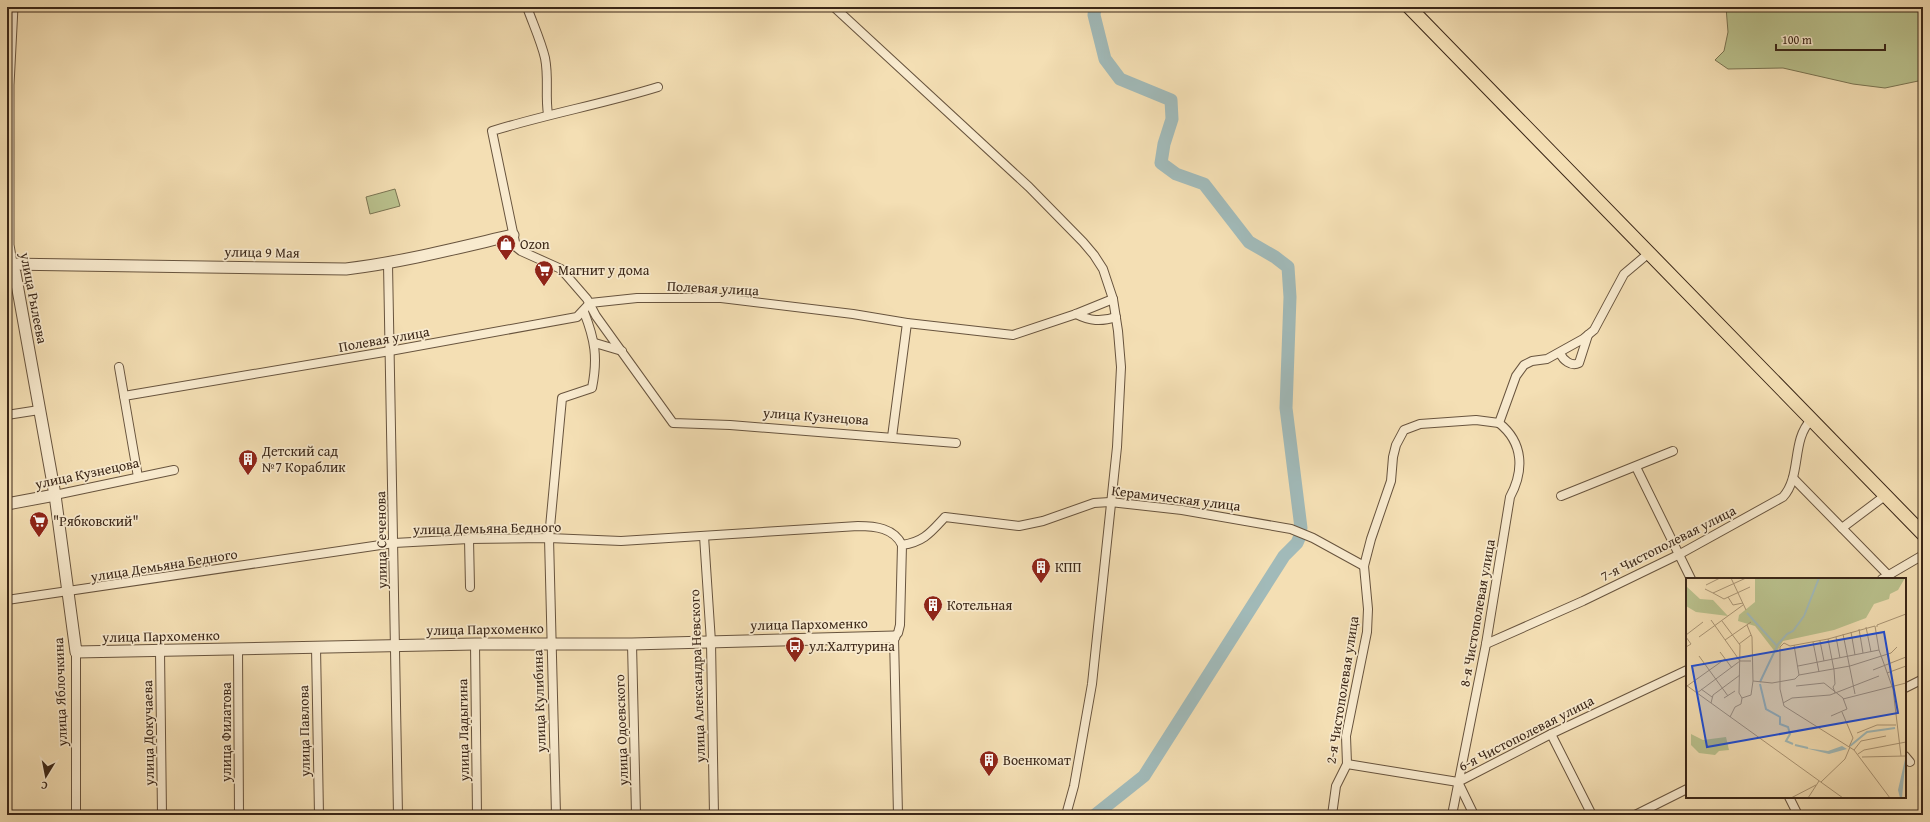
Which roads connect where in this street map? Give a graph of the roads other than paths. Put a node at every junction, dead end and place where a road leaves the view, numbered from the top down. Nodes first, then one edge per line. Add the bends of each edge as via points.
1 (12, 7) edge
2 (527, 7) edge
3 (834, 7) edge
4 (1409, 7) edge
5 (8, 85) edge
6 (658, 87) dead end
7 (548, 114) junction
8 (513, 235) junction
9 (1649, 253) junction
10 (9, 263) edge
11 (388, 264) junction
12 (1113, 299) junction
13 (590, 303) junction
14 (584, 312) junction
15 (1076, 314) junction
16 (1116, 317) junction
17 (907, 323) junction
18 (1588, 335) junction
19 (595, 343) junction
20 (390, 351) junction
21 (622, 351) junction
22 (1560, 353) junction
23 (119, 367) dead end
24 (124, 396) junction
25 (39, 410) junction
26 (7, 415) edge
27 (1811, 420) junction
28 (1499, 423) junction
29 (892, 437) junction
30 (956, 443) dead end
31 (1673, 451) dead end
32 (1636, 467) junction
33 (174, 470) dead end
34 (138, 477) junction
35 (1793, 478) junction
36 (55, 495) junction
37 (1886, 495) junction
38 (1561, 496) dead end
39 (1110, 502) junction
40 (7, 504) edge
41 (1842, 528) junction
42 (1923, 534) edge
43 (704, 536) junction
44 (549, 538) junction
45 (469, 539) junction
46 (394, 543) junction
47 (902, 545) junction
48 (1680, 554) junction
49 (1923, 555) edge
50 (1364, 566) junction
51 (1886, 577) edge
52 (1691, 578) edge
53 (470, 587) dead end
54 (67, 593) junction
55 (7, 600) edge
56 (894, 637) junction
57 (711, 642) junction
58 (551, 643) junction
59 (475, 644) junction
60 (632, 644) junction
61 (1486, 644) junction
62 (316, 647) junction
63 (396, 647) junction
64 (238, 649) junction
65 (160, 651) junction
66 (76, 652) junction
67 (1686, 670) edge
68 (1923, 679) edge
69 (1906, 688) edge
70 (1551, 734) junction
71 (1347, 764) junction
72 (1458, 782) junction
73 (1686, 790) edge
74 (1789, 798) edge
75 (76, 815) edge
76 (162, 815) edge
77 (240, 815) edge
78 (319, 815) edge
79 (398, 815) edge
80 (477, 815) edge
81 (556, 815) edge
82 (636, 815) edge
83 (714, 815) edge
84 (898, 815) edge
85 (1066, 815) edge
86 (1332, 815) edge
87 (1452, 815) edge
88 (1474, 815) edge
89 (1592, 815) edge
90 (1635, 815) edge
91 (1798, 815) edge

1 - 5 street, улица Рылеева
2 - 7 street via 545,57
3 - 12 street via 1029,187 1083,242 1103,269
4 - 9 main road
5 - 10 street, улица Рылеева
6 - 7 street via 615,101
7 - 8 street via 492,131
8 - 11 street, улица 9 Мая
8 - 13 street via 516,247 561,269
9 - 18 street via 1624,274 1594,330
9 - 27 main road
10 - 11 street, улица 9 Мая via 346,269
10 - 25 street, улица Рылеева via 15,273
11 - 20 street, улица Сеченова
12 - 15 street, Полевая улица
12 - 16 street
13 - 14 street
13 - 17 street, Полевая улица via 637,298 721,298
13 - 21 street via 596,316
14 - 19 street
14 - 20 street, Полевая улица via 577,317
15 - 16 street via 1087,319 1102,320
15 - 17 street, Полевая улица via 1013,335
16 - 39 street via 1121,367 1120,407 1118,447
17 - 29 street
18 - 22 street
18 - 22 street via 1579,363 1576,365 1563,359
19 - 21 street
19 - 44 street, улица Кулибина via 596,369 592,388 562,398
20 - 24 street, Полевая улица
20 - 46 street, улица Сеченова
21 - 29 street, улица Кузнецова via 673,423
22 - 28 street via 1524,365 1516,376
23 - 24 street
24 - 34 street
25 - 26 street
25 - 36 street, улица Рылеева
27 - 35 street, 7-я Чистополевая улица via 1801,435
27 - 37 main road
28 - 50 street, 2-я Чистополевая улица via 1476,420 1420,424 1404,430 1396,445 1391,481
28 - 61 street, 8-я Чистополевая улица via 1507,429 1513,439 1520,461 1519,476 1510,497
29 - 30 street, улица Кузнецова
31 - 32 street
32 - 38 street
32 - 48 street
33 - 34 street, улица Кузнецова
34 - 36 street, улица Кузнецова
35 - 41 street
35 - 48 street, 7-я Чистополевая улица via 1788,492 1783,497
36 - 40 street, улица Кузнецова
36 - 54 street, улица Рылеева
37 - 41 street
37 - 42 main road
39 - 47 street, Керамическая улица via 1094,503 1043,521 1019,526 945,517 924,539 914,544
39 - 50 street, Керамическая улица via 1182,510 1291,529
39 - 85 street via 1092,684 1074,786
41 - 51 street
43 - 44 street, улица Демьяна Бедного via 622,541
43 - 47 street, улица Демьяна Бедного via 871,526 894,534
43 - 57 street, улица Александра Невского
44 - 45 street, улица Демьяна Бедного
44 - 58 street, улица Кулибина
45 - 46 street, улица Демьяна Бедного
45 - 53 street
46 - 54 street, улица Демьяна Бедного
46 - 63 street, улица Сеченова
47 - 56 street via 900,625
48 - 52 street
48 - 61 street, 7-я Чистополевая улица
49 - 51 street
50 - 71 street, 2-я Чистополевая улица via 1368,609 1367,632 1346,736
54 - 55 street, улица Демьяна Бедного
54 - 66 street, улица Яблочкина
56 - 57 street, улица Пархоменко
56 - 84 street
57 - 60 street, улица Пархоменко
57 - 83 street, улица Александра Невского
58 - 59 street, улица Пархоменко
58 - 60 street, улица Пархоменко
58 - 81 street, улица Кулибина
59 - 63 street, улица Пархоменко
59 - 80 street, улица Ладыгина
60 - 82 street, улица Одоевского
61 - 72 street, 8-я Чистополевая улица
62 - 63 street, улица Пархоменко
62 - 64 street, улица Пархоменко
62 - 78 street, улица Павлова
63 - 79 street, улица Сеченова
64 - 65 street, улица Пархоменко
64 - 77 street, улица Филатова
65 - 66 street, улица Пархоменко
65 - 76 street, улица Докучаева
66 - 75 street, улица Яблочкина
67 - 70 street, 6-я Чистополевая улица
68 - 69 street
70 - 72 street, 6-я Чистополевая улица
70 - 89 street
71 - 72 street, 6-я Чистополевая улица
71 - 86 street, 2-я Чистополевая улица via 1336,786
72 - 87 street, 8-я Чистополевая улица
72 - 88 street
73 - 90 street
74 - 91 street

